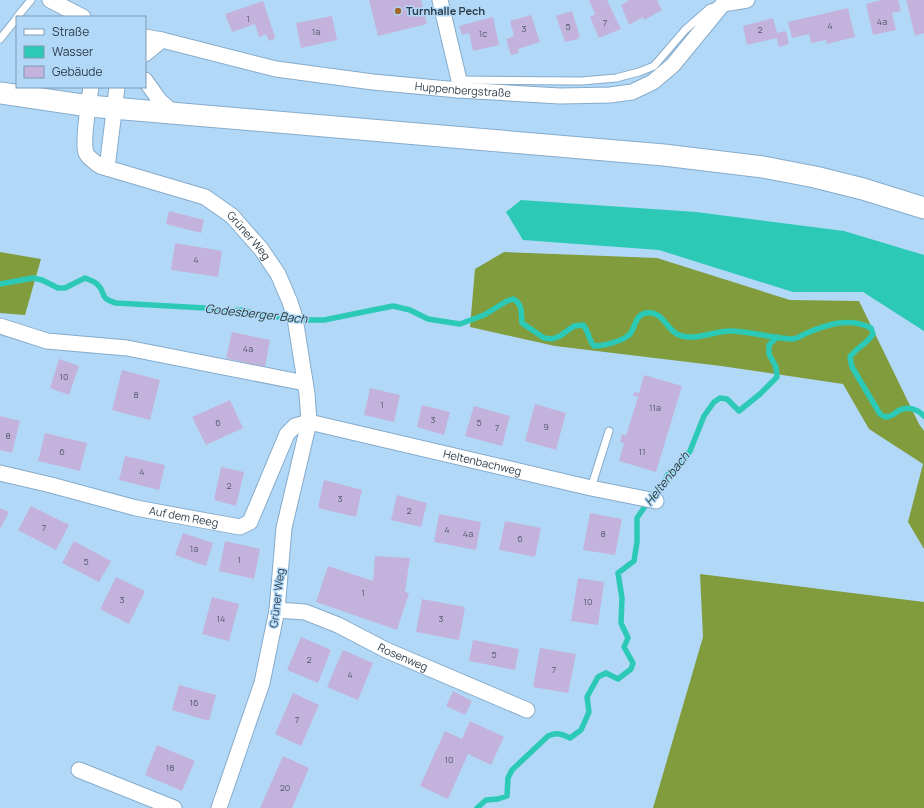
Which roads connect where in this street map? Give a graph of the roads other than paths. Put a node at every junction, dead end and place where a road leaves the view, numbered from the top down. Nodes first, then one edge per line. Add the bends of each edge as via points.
1 (31, 0) edge
2 (50, 0) edge
3 (440, 0) edge
4 (747, 0) edge
5 (722, 2) edge
6 (18, 16) edge
7 (81, 16) edge
8 (16, 18) edge
9 (146, 37) edge
10 (0, 39) edge
11 (162, 40) junction
12 (146, 53) edge
13 (146, 81) edge
14 (459, 85) junction
15 (117, 88) edge
16 (0, 93) edge
17 (90, 97) edge
18 (114, 109) junction
19 (176, 115) junction
20 (107, 168) junction
21 (924, 208) edge
22 (0, 326) edge
23 (305, 383) junction
24 (309, 422) junction
25 (609, 431) dead end
26 (0, 473) edge
27 (591, 488) junction
28 (650, 500) dead end
29 (277, 610) junction
30 (527, 710) dead end
31 (79, 770) dead end
32 (174, 808) edge
33 (219, 808) edge

1 - 6 lane
2 - 7 street
3 - 14 street
4 - 5 street, Huppenbergstraße
5 - 14 street, Huppenbergstraße via 673,65 653,82 632,92 560,96
8 - 10 lane
9 - 11 street, Huppenbergstraße
11 - 12 street
11 - 14 street, Huppenbergstraße via 276,70 373,82
13 - 19 street via 160,101
15 - 18 street
16 - 17 main road
17 - 18 main road
17 - 20 street, Grüner Weg via 85,137 86,153 100,166
18 - 19 main road
18 - 20 street
19 - 21 main road via 664,155 756,166 863,189
20 - 23 street, Grüner Weg via 205,197 232,216 261,249 278,274 290,302 298,334
22 - 23 street via 47,340 127,348
23 - 24 street, Grüner Weg
24 - 26 street, Auf dem Reeg via 296,426 287,434 250,522 240,527 136,508
24 - 27 street, Heltenbachweg
24 - 29 street, Grüner Weg via 284,528
25 - 27 lane
27 - 28 street, Heltenbachweg
29 - 30 street, Rosenweg via 304,612 338,625 386,650
29 - 33 street, Grüner Weg via 262,683
31 - 32 street

